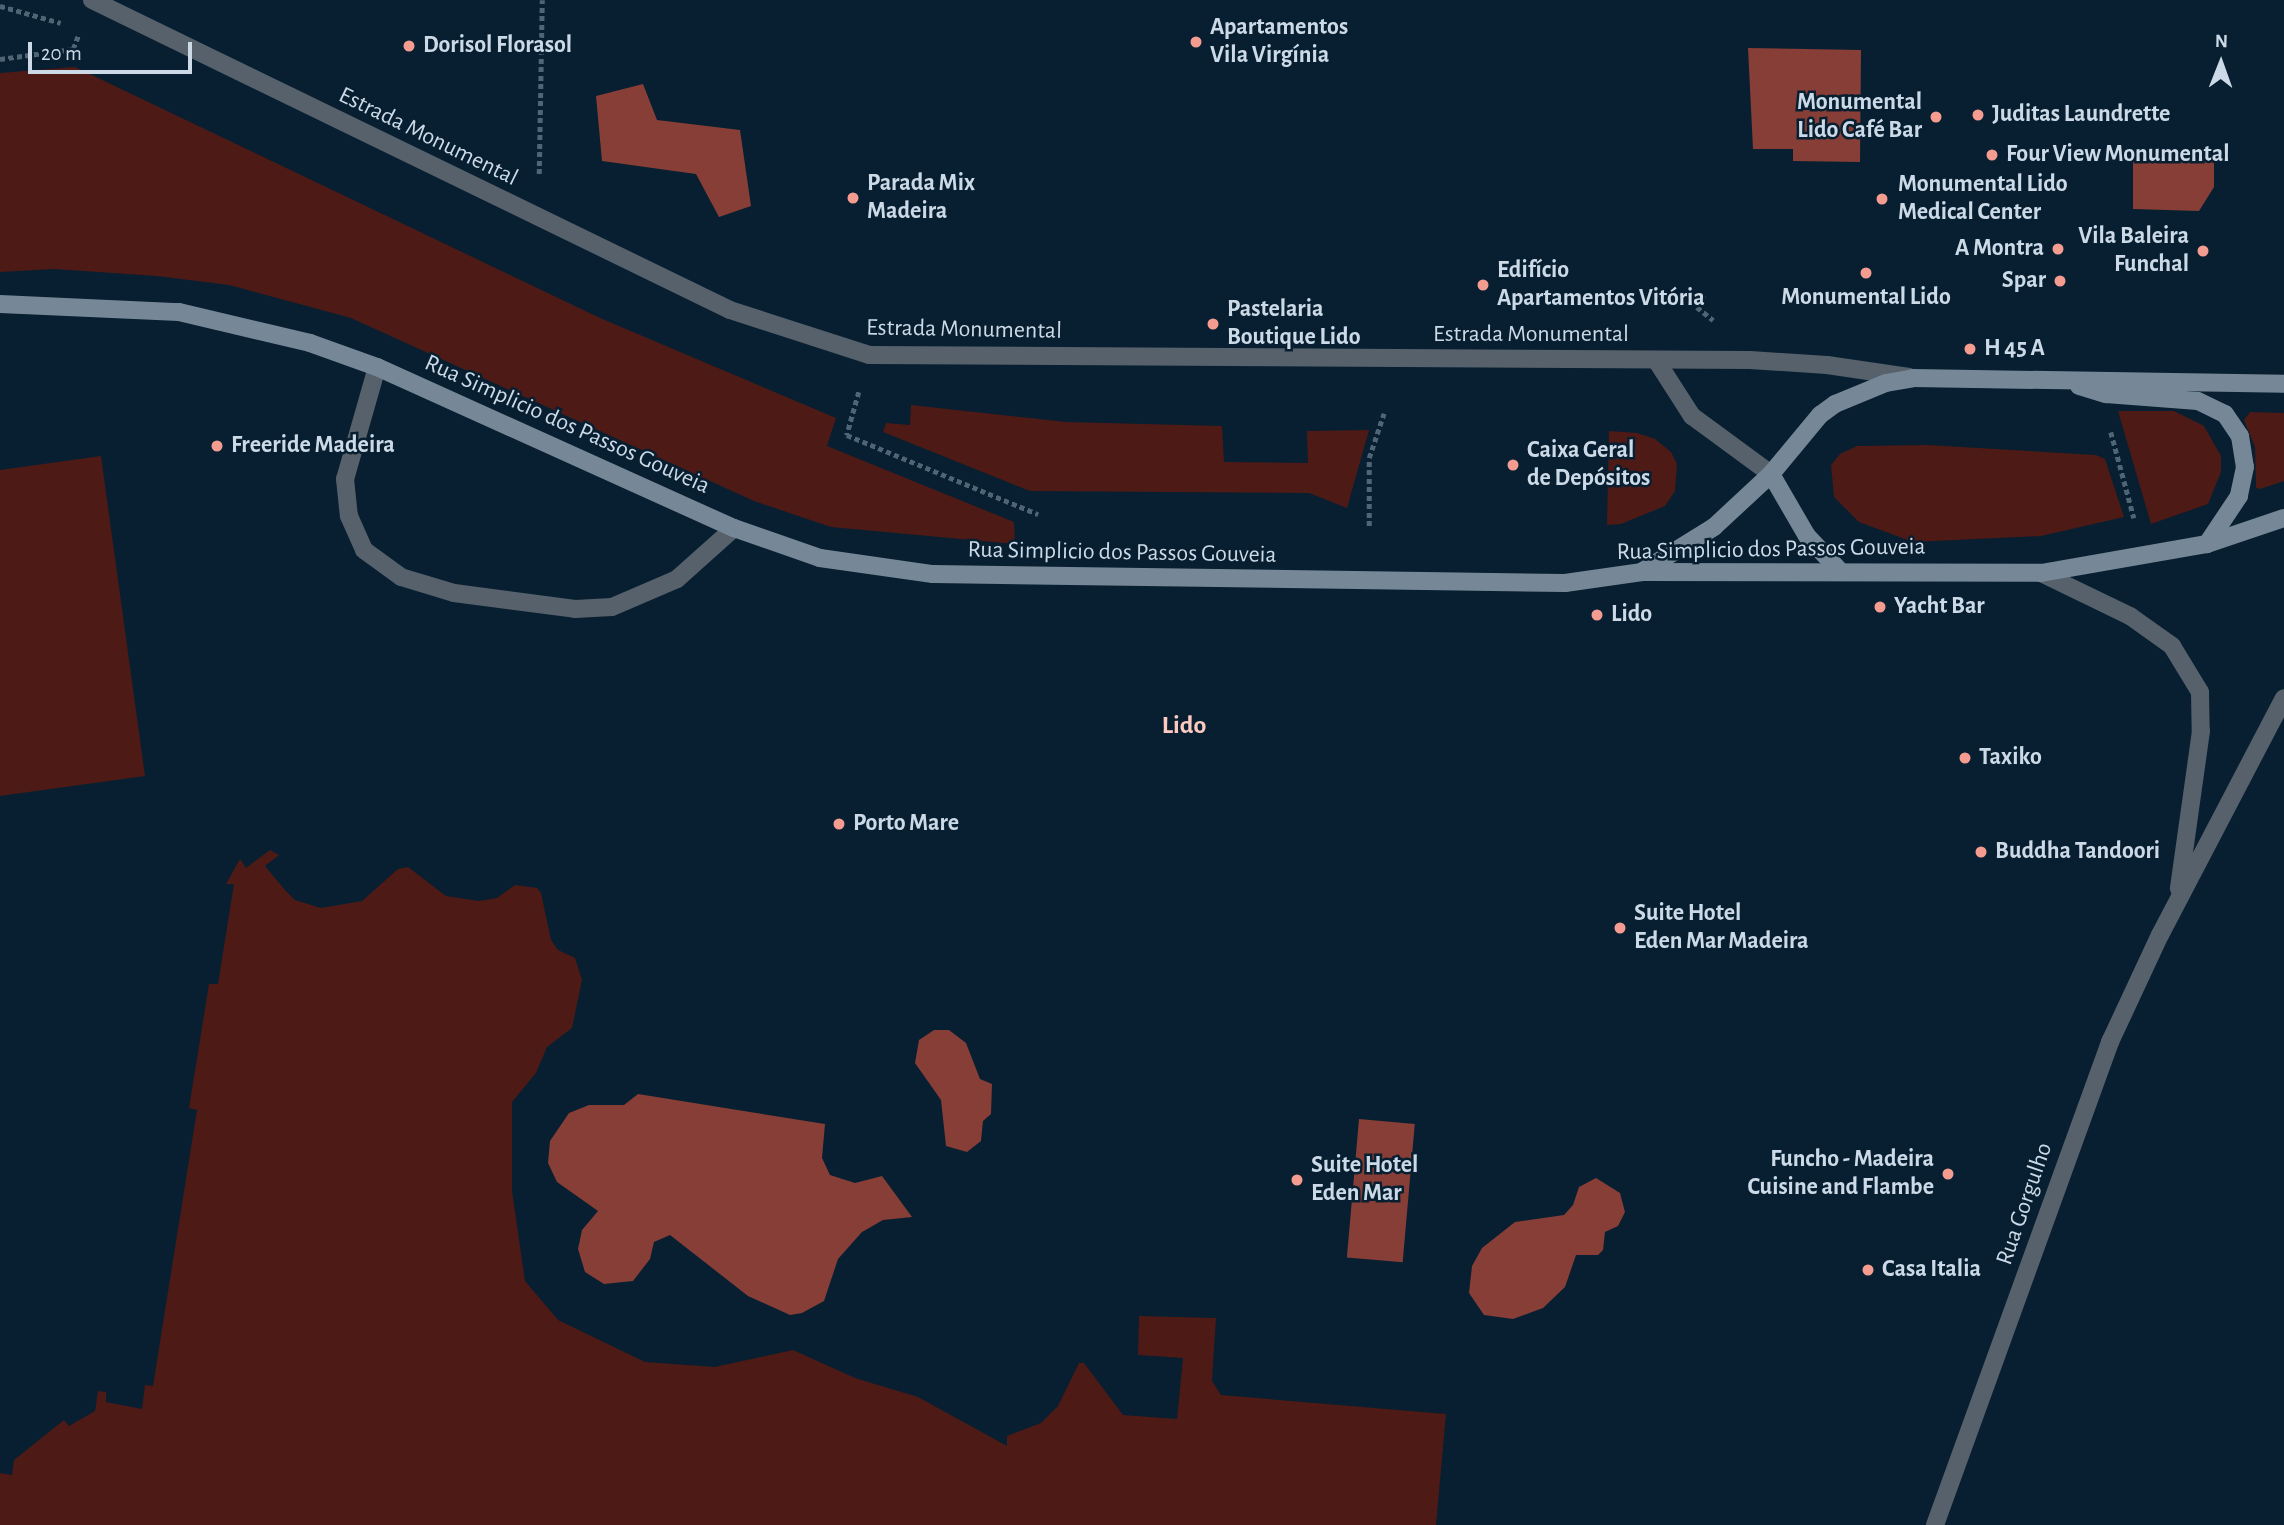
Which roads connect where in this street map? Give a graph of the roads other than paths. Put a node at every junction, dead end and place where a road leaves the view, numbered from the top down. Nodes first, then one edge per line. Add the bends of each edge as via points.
1 (92, 0) edge
2 (0, 304) edge
3 (1656, 360) junction
4 (377, 367) junction
5 (1913, 378) junction
6 (2280, 381) edge
7 (2066, 383) junction
8 (1771, 474) junction
9 (2284, 519) edge
10 (734, 528) junction
11 (2207, 544) junction
12 (1839, 570) junction
13 (1642, 572) junction
14 (2041, 573) junction
15 (2284, 698) edge
16 (2176, 905) junction
17 (1935, 1525) edge

1 - 3 street, Estrada Monumental via 730,310 869,355
2 - 4 main road, Rua Simplicio dos Passos Gouveia via 179,312 310,343
3 - 5 street, Estrada Monumental via 1827,365
3 - 8 street via 1692,416
4 - 10 main road, Rua Simplicio dos Passos Gouveia
4 - 10 street via 345,479 349,516 364,550 401,577 454,593 575,609 612,607 677,579
5 - 7 main road, Estrada Monumental
5 - 8 main road, Estrada Monumental via 1886,383 1835,404 1805,428
6 - 7 main road, Estrada Monumental
7 - 11 main road, Estrada Monumental via 2106,394 2198,401 2225,414 2240,436 2245,467 2239,496
8 - 12 main road via 1807,536
8 - 13 main road, Estrada Monumental via 1714,527
9 - 11 main road, Rua Simplicio dos Passos Gouveia
10 - 13 main road, Rua Simplicio dos Passos Gouveia via 820,558 933,575 1564,583
11 - 14 main road, Rua Simplicio dos Passos Gouveia
12 - 13 main road, Rua Simplicio dos Passos Gouveia
12 - 14 main road, Rua Simplicio dos Passos Gouveia
14 - 16 street, Rua Gorgulho via 2130,617 2172,646 2200,692 2201,731
15 - 16 street, Rua Gorgulho
16 - 17 street, Rua Gorgulho via 2110,1041

